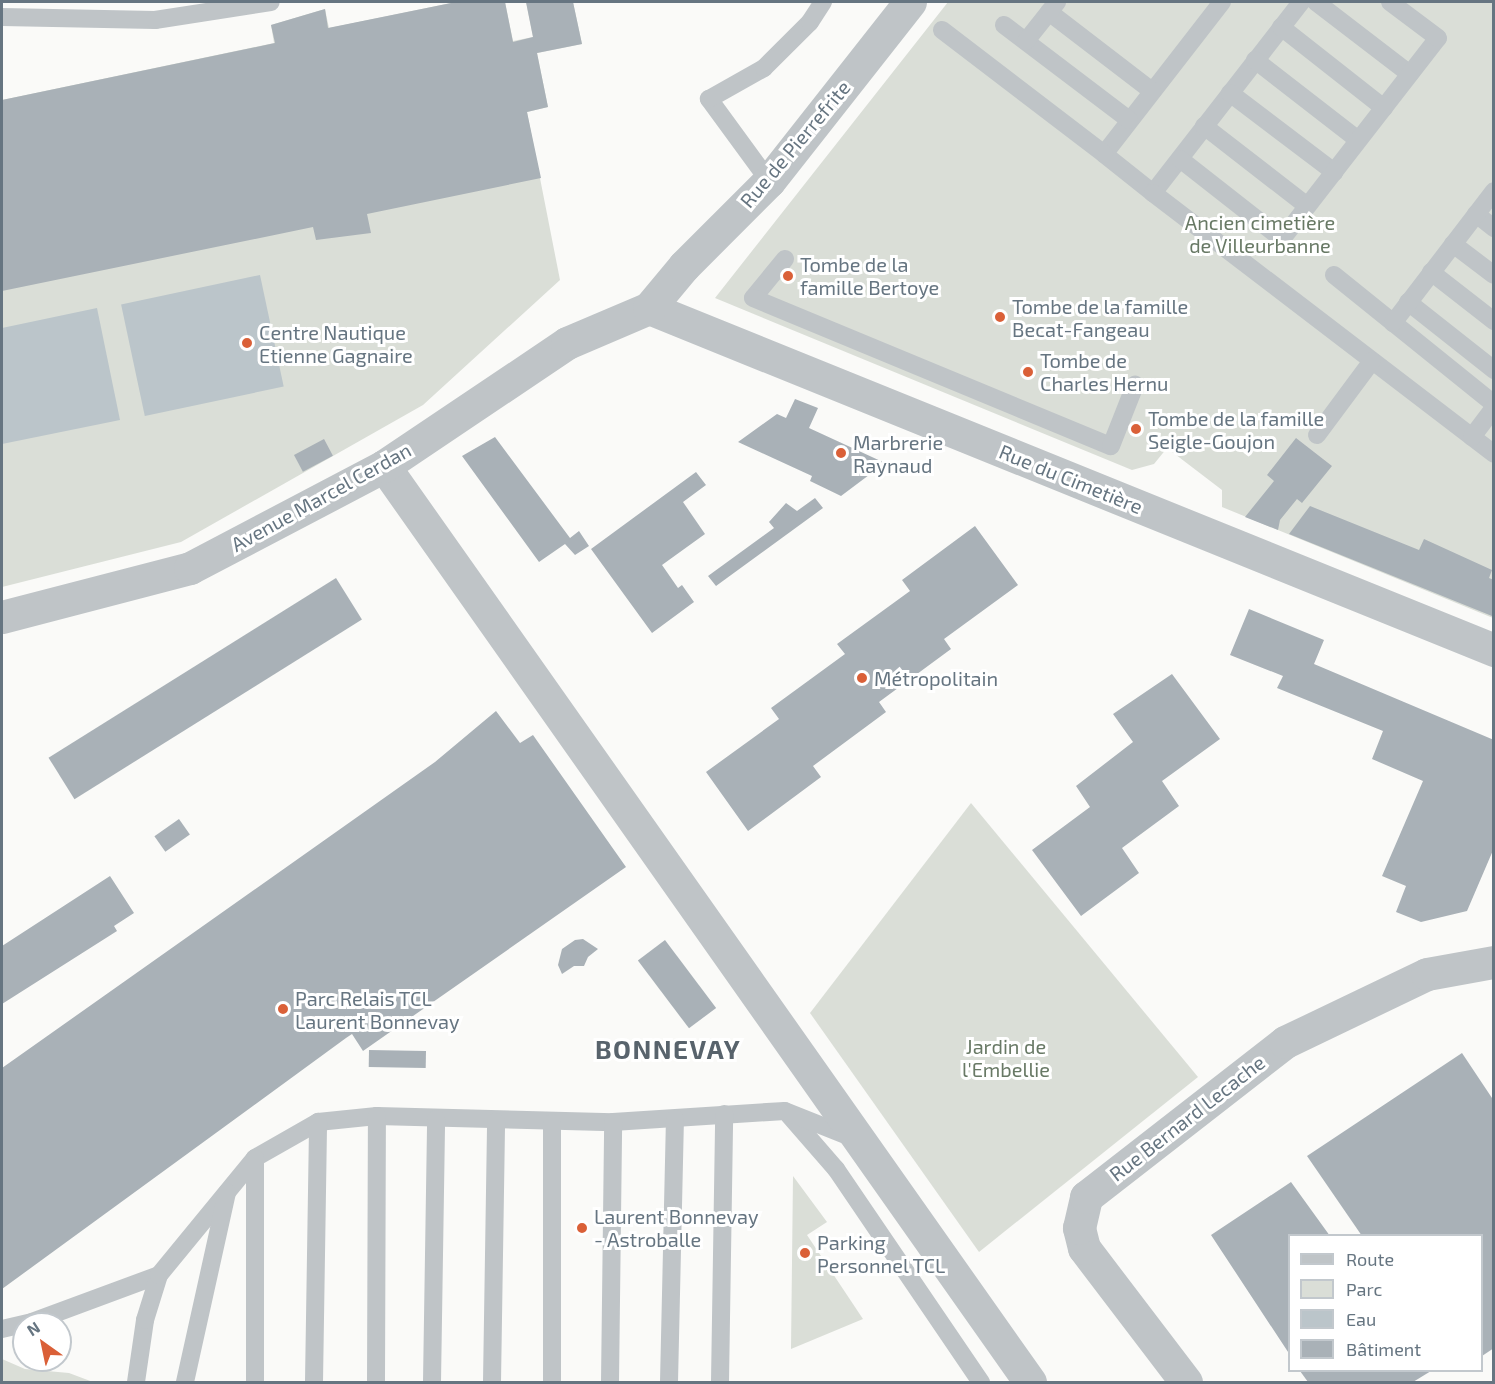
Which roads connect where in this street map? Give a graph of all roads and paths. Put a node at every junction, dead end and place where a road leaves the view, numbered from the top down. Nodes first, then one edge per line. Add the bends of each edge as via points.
1 (271, 2) edge
2 (823, 2) edge
3 (910, 2) edge
4 (1222, 2) edge
5 (1300, 2) edge
6 (1316, 2) edge
7 (1390, 2) edge
8 (1053, 7) edge
9 (2, 17) edge
10 (1004, 25) dead end
11 (1281, 27) junction
12 (942, 30) dead end
13 (1026, 41) junction
14 (1256, 60) junction
15 (1410, 74) junction
16 (1152, 91) junction
17 (1230, 93) junction
18 (1384, 108) junction
19 (1129, 120) junction
20 (1204, 126) junction
21 (1358, 140) junction
22 (1104, 154) junction
23 (1180, 159) junction
24 (1334, 172) junction
25 (769, 181) junction
26 (1494, 191) edge
27 (1153, 193) junction
28 (1307, 206) junction
29 (1476, 214) junction
30 (1494, 228) edge
31 (1453, 244) junction
32 (785, 259) dead end
33 (1431, 272) junction
34 (1334, 275) dead end
35 (1494, 275) edge
36 (1408, 302) junction
37 (649, 308) junction
38 (1494, 321) edge
39 (1393, 323) junction
40 (1372, 361) junction
41 (1494, 370) edge
42 (1134, 385) dead end
43 (1494, 406) edge
44 (1317, 435) dead end
45 (1472, 437) junction
46 (1494, 454) edge
47 (384, 466) junction
48 (2, 617) edge
49 (1494, 650) edge
50 (1494, 962) edge
51 (785, 1111) junction
52 (724, 1114) junction
53 (377, 1116) junction
54 (436, 1119) junction
55 (675, 1119) junction
56 (318, 1122) junction
57 (496, 1122) junction
58 (613, 1122) junction
59 (552, 1123) junction
60 (858, 1140) junction
61 (255, 1158) junction
62 (228, 1188) junction
63 (159, 1275) junction
64 (2, 1329) edge
65 (136, 1383) edge
66 (185, 1383) edge
67 (255, 1383) edge
68 (314, 1383) edge
69 (376, 1383) edge
70 (432, 1383) edge
71 (492, 1383) edge
72 (552, 1383) edge
73 (610, 1383) edge
74 (669, 1383) edge
75 (720, 1383) edge
76 (981, 1383) edge
77 (1030, 1383) edge
78 (1186, 1383) edge

1 - 9 lane via 155,20
2 - 25 lane via 810,22 764,68 709,99
3 - 25 street, Rue de Pierrefrite
4 - 16 lane
5 - 11 lane
6 - 15 lane
7 - 15 lane via 1438,39
8 - 13 lane
8 - 16 lane
10 - 13 lane
11 - 14 lane
11 - 18 lane
12 - 22 lane
13 - 19 lane
14 - 17 lane
14 - 21 lane
15 - 18 lane
16 - 19 lane
17 - 20 lane
17 - 24 lane
18 - 21 lane
19 - 22 lane
20 - 23 lane
20 - 28 lane
21 - 24 lane
22 - 27 lane
23 - 27 lane
23 - 28 lane via 1282,239
24 - 28 lane
25 - 37 street, Rue de Pierrefrite via 684,266
26 - 29 lane
27 - 40 lane
29 - 30 lane
29 - 31 lane
31 - 33 lane
31 - 35 lane
32 - 42 lane via 753,298 1111,446
33 - 36 lane
33 - 38 lane
34 - 39 lane
36 - 39 lane
36 - 41 lane
37 - 47 street, Avenue Marcel Cerdan via 567,343
37 - 49 street, Rue du Cimetière
39 - 43 lane
40 - 44 lane
40 - 45 lane
43 - 45 lane
45 - 46 lane
47 - 48 street, Avenue Marcel Cerdan via 190,568
47 - 60 street
50 - 78 street, Rue Bernard Lecache via 1427,974 1285,1042 1086,1197 1079,1228 1084,1248
51 - 52 lane
51 - 60 lane
51 - 76 lane via 836,1169
52 - 55 lane
52 - 75 lane
53 - 54 lane
53 - 56 lane
53 - 69 lane
54 - 57 lane
54 - 70 lane
55 - 58 lane
55 - 74 lane
56 - 61 lane
56 - 68 lane
57 - 59 lane
57 - 71 lane
58 - 59 lane
58 - 73 lane
59 - 72 lane
60 - 77 street
61 - 62 lane
61 - 67 lane
62 - 63 lane
62 - 66 lane
63 - 64 lane via 32,1322
63 - 65 lane via 145,1320

